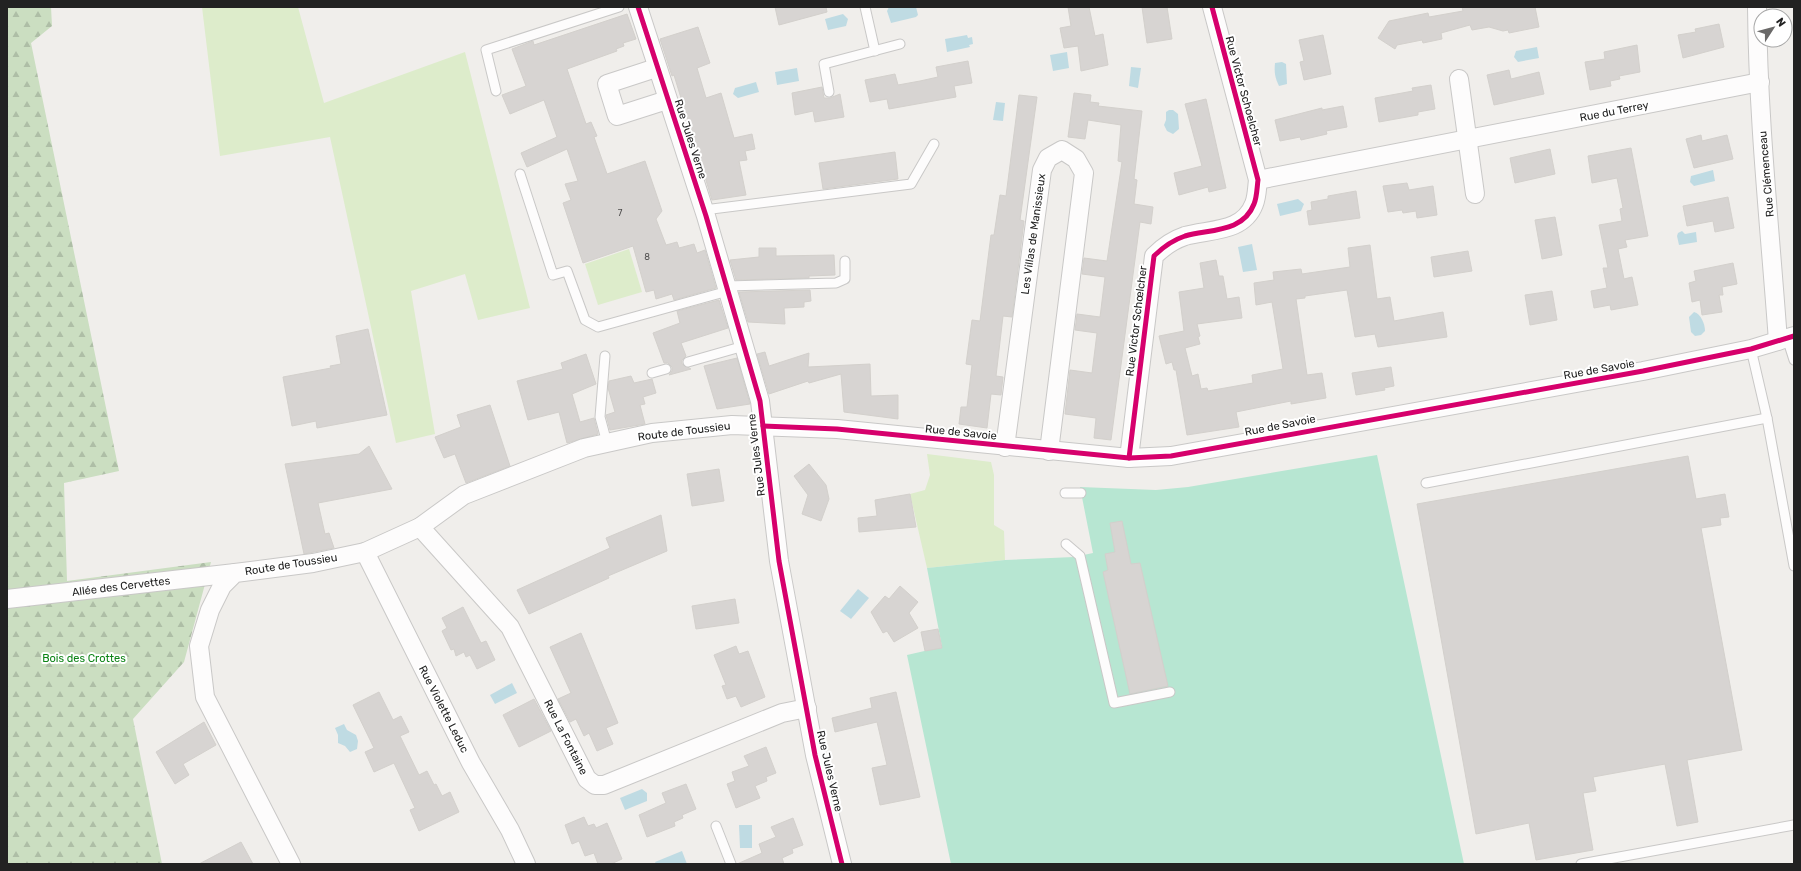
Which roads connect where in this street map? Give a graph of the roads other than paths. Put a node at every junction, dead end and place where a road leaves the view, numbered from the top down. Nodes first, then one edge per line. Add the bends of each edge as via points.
1 (619, 7) edge
2 (638, 7) edge
3 (865, 7) edge
4 (1212, 7) edge
5 (1757, 7) edge
6 (900, 44) dead end
7 (875, 51) junction
8 (656, 68) junction
9 (1459, 79) dead end
10 (1760, 82) junction
11 (496, 91) dead end
12 (829, 92) dead end
13 (667, 100) junction
14 (1467, 139) junction
15 (934, 144) dead end
16 (520, 174) dead end
17 (1258, 180) junction
18 (1475, 194) dead end
19 (704, 210) junction
20 (845, 261) dead end
21 (727, 288) junction
22 (1786, 338) edge
23 (744, 346) junction
24 (1751, 349) junction
25 (605, 356) dead end
26 (1794, 360) edge
27 (688, 362) dead end
28 (666, 369) dead end
29 (652, 373) dead end
30 (1767, 418) junction
31 (763, 426) junction
32 (607, 443) junction
33 (1005, 446) junction
34 (1049, 450) junction
35 (1129, 458) junction
36 (1426, 483) dead end
37 (1065, 493) dead end
38 (1081, 493) dead end
39 (420, 527) junction
40 (1066, 544) dead end
41 (366, 552) junction
42 (1794, 566) edge
43 (235, 573) junction
44 (7, 599) edge
45 (1170, 692) dead end
46 (806, 708) junction
47 (1794, 825) edge
48 (716, 826) dead end
49 (291, 864) edge
50 (526, 864) edge
51 (731, 864) edge
52 (842, 864) edge
53 (1581, 864) edge

1 - 11 lane via 486,50
2 - 8 street, Rue Jules Verne
3 - 7 lane
4 - 17 street, Rue Victor Schoelcher
5 - 10 street, Rue Clémenceau
6 - 7 lane
7 - 12 lane via 824,64
8 - 13 street, Rue Jules Verne
8 - 13 street via 606,84 617,116
9 - 14 street
10 - 14 street, Rue du Terrey
10 - 22 street, Rue Clémenceau via 1765,182
13 - 19 street, Rue Jules Verne
14 - 17 street, Rue du Terrey
14 - 18 street
15 - 19 lane via 911,184
16 - 21 lane via 553,275 567,271 585,320 598,327
17 - 35 street, Rue Victor Schœlcher via 1255,203 1243,218 1230,228 1185,236 1166,245 1154,256
19 - 21 street, Rue Jules Verne
20 - 21 lane via 845,279 836,283
21 - 23 street, Rue Jules Verne
22 - 24 street, Rue de Savoie
22 - 26 lane
23 - 27 lane
23 - 31 street, Rue Jules Verne via 760,401
24 - 30 lane
24 - 35 street, Rue de Savoie via 1643,371 1171,456
25 - 32 lane via 600,416
28 - 29 lane
30 - 36 lane
30 - 42 lane
31 - 32 street, Route de Toussieu via 732,425 652,433
31 - 33 street, Rue de Savoie via 837,429
31 - 46 street, Rue Jules Verne via 780,561
32 - 39 street, Route de Toussieu via 584,448 464,495
33 - 34 street, Rue de Savoie
33 - 34 street, Les Villas de Manissieux via 1042,170 1048,158 1062,150 1076,159 1084,173
34 - 35 street, Rue de Savoie
37 - 38 lane
39 - 41 street, Route de Toussieu
39 - 46 street, Rue La Fontaine via 510,627 587,779 595,785 604,785 782,713
40 - 45 lane via 1080,556 1114,703
41 - 43 street, Route de Toussieu via 313,564
41 - 50 street, Rue Violette Leduc via 471,763 510,830
43 - 44 street, Allée des Cervettes
43 - 49 street, Route de Toussieu via 222,586 210,610 200,646 205,697
46 - 52 street, Rue Jules Verne
47 - 53 lane
48 - 51 lane

